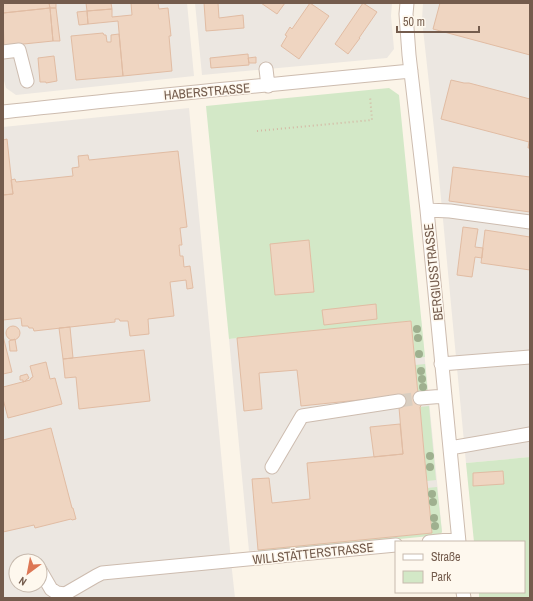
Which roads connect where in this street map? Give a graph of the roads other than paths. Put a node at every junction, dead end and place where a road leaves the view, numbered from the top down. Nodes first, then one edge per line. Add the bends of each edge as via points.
1 (407, 3) edge
2 (3, 52) edge
3 (266, 69) dead end
4 (411, 71) junction
5 (27, 80) dead end
6 (268, 86) junction
7 (3, 112) edge
8 (426, 210) junction
9 (530, 222) edge
10 (530, 357) edge
11 (441, 364) junction
12 (444, 396) junction
13 (420, 398) tunnel mouth
14 (399, 400) tunnel mouth
15 (530, 434) edge
16 (450, 448) junction
17 (272, 467) dead end
18 (459, 541) edge
19 (395, 545) edge
20 (48, 584) edge

1 - 4 street, BERGIUSSTRASSE
2 - 5 street via 19,50
3 - 6 street
4 - 6 street, HABERSTRASSE
4 - 8 street, BERGIUSSTRASSE
6 - 7 street, HABERSTRASSE
8 - 9 street
8 - 11 street, BERGIUSSTRASSE
10 - 11 street
11 - 12 street, BERGIUSSTRASSE
12 - 13 street
12 - 16 street, BERGIUSSTRASSE
14 - 17 street via 302,416
15 - 16 street
16 - 18 street, BERGIUSSTRASSE
19 - 20 street, WILLSTÄTTERSTRASSE via 102,573 65,594 57,593

